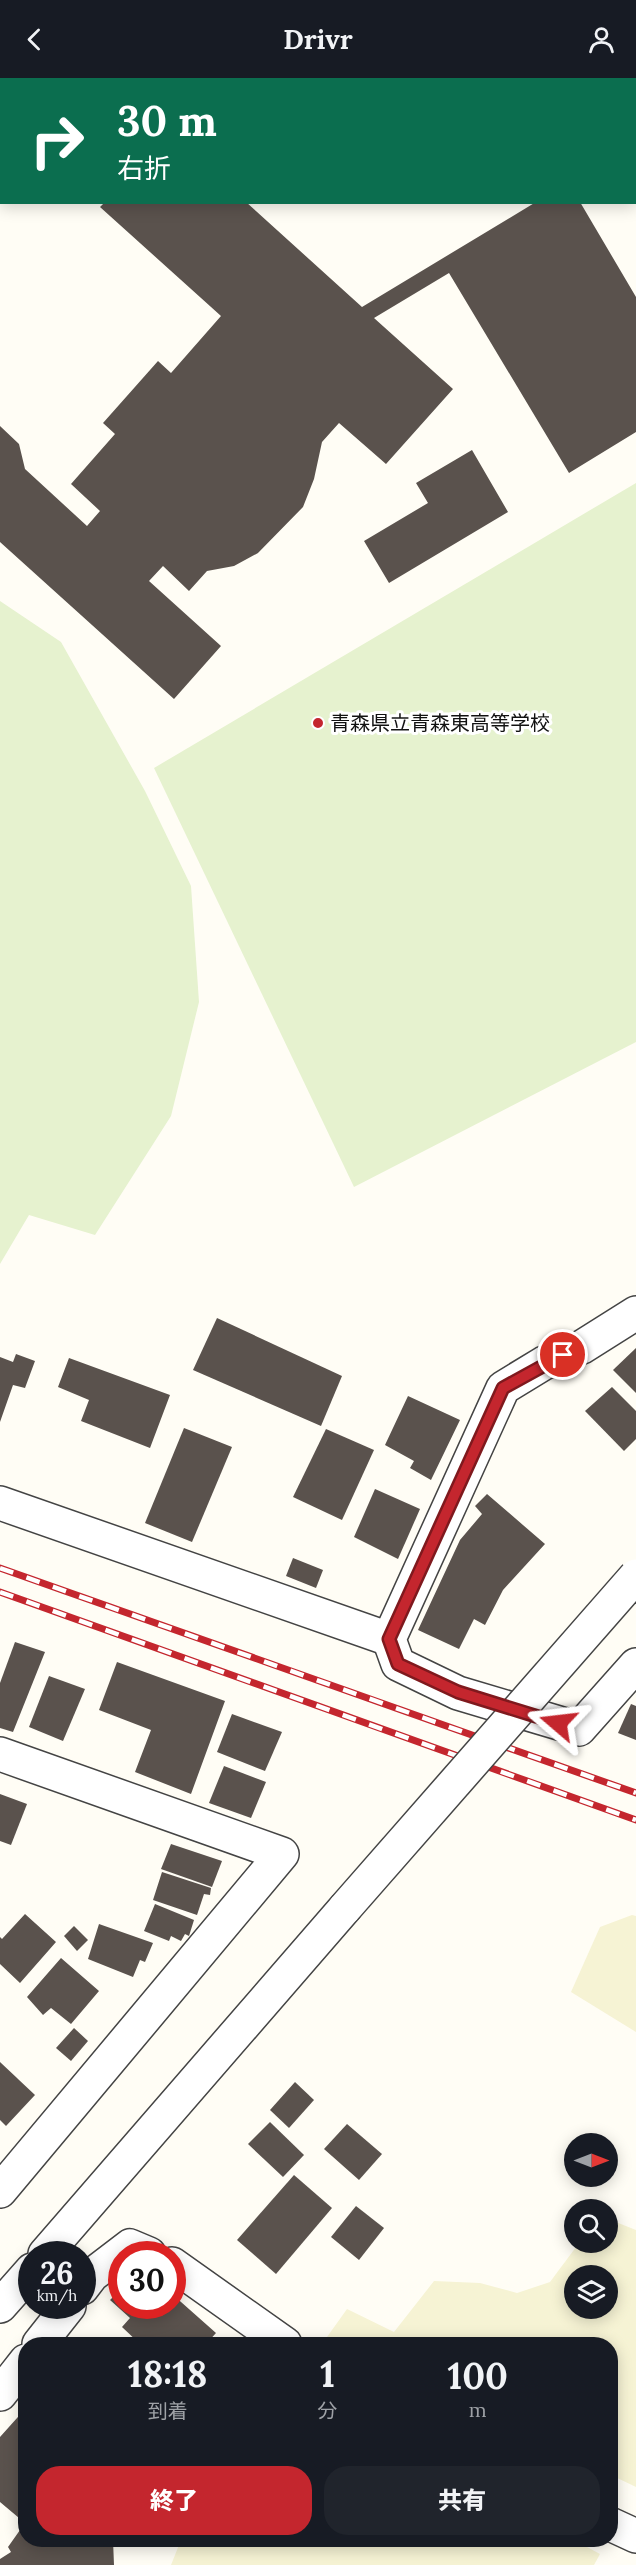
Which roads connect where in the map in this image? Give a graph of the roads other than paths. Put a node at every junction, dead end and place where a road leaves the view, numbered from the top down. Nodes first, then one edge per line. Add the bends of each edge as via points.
1 (636, 1313) edge
2 (0, 1503) edge
3 (636, 1576) edge
4 (389, 1639) junction
5 (636, 1665) edge
6 (0, 1754) edge
7 (0, 2191) edge
8 (56, 2241) edge
9 (108, 2263) edge
10 (96, 2272) edge
11 (186, 2274) edge
12 (18, 2286) edge
13 (0, 2306) edge
14 (59, 2319) edge
15 (45, 2337) edge
16 (275, 2337) edge
17 (18, 2371) edge
18 (0, 2394) edge
19 (618, 2528) edge
20 (636, 2536) edge

1 - 4 street via 582,1347 544,1363 503,1388
2 - 4 street
3 - 8 street, bridge
4 - 5 street via 398,1664 458,1692 579,1729
6 - 7 street via 282,1854
9 - 10 street
11 - 16 street
12 - 13 street
14 - 15 street
17 - 18 street
19 - 20 street

